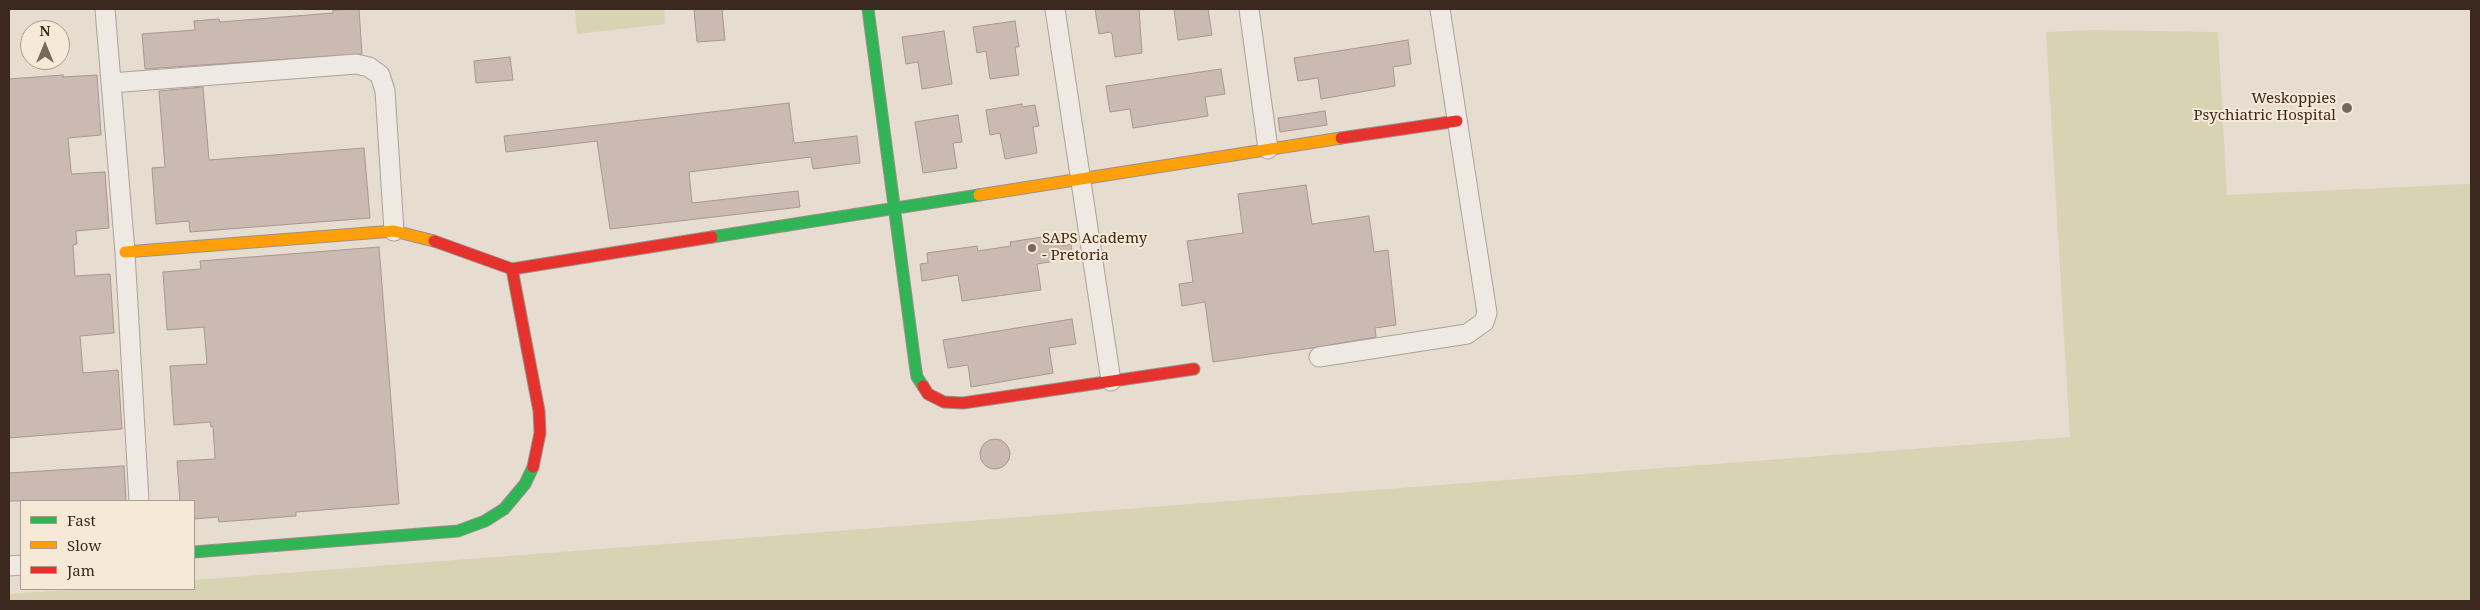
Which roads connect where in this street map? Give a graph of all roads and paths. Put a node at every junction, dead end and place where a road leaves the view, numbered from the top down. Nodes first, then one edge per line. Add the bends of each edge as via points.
1 (106, 9) edge
2 (868, 9) edge
3 (1055, 9) edge
4 (1249, 9) edge
5 (1440, 9) edge
6 (111, 83) junction
7 (1457, 121) junction
8 (1268, 149) junction
9 (1080, 178) junction
10 (895, 208) junction
11 (394, 231) junction
12 (125, 252) junction
13 (512, 269) junction
14 (1319, 357) dead end
15 (1194, 369) dead end
16 (1111, 381) junction
17 (138, 500) edge
18 (195, 552) edge

1 - 6 street
2 - 10 street
3 - 9 street
4 - 8 street
5 - 7 street
6 - 11 street via 356,64 369,67 380,76 385,91
6 - 12 street
7 - 8 street
7 - 14 street via 1487,313 1484,322 1467,334
8 - 9 street
9 - 10 street
9 - 16 street
10 - 13 street
10 - 16 street via 915,364 928,394 944,402 963,403
11 - 12 street
11 - 13 street
12 - 17 street
13 - 18 street via 539,411 540,433 536,461 525,484 504,509 485,521 458,531
15 - 16 street

